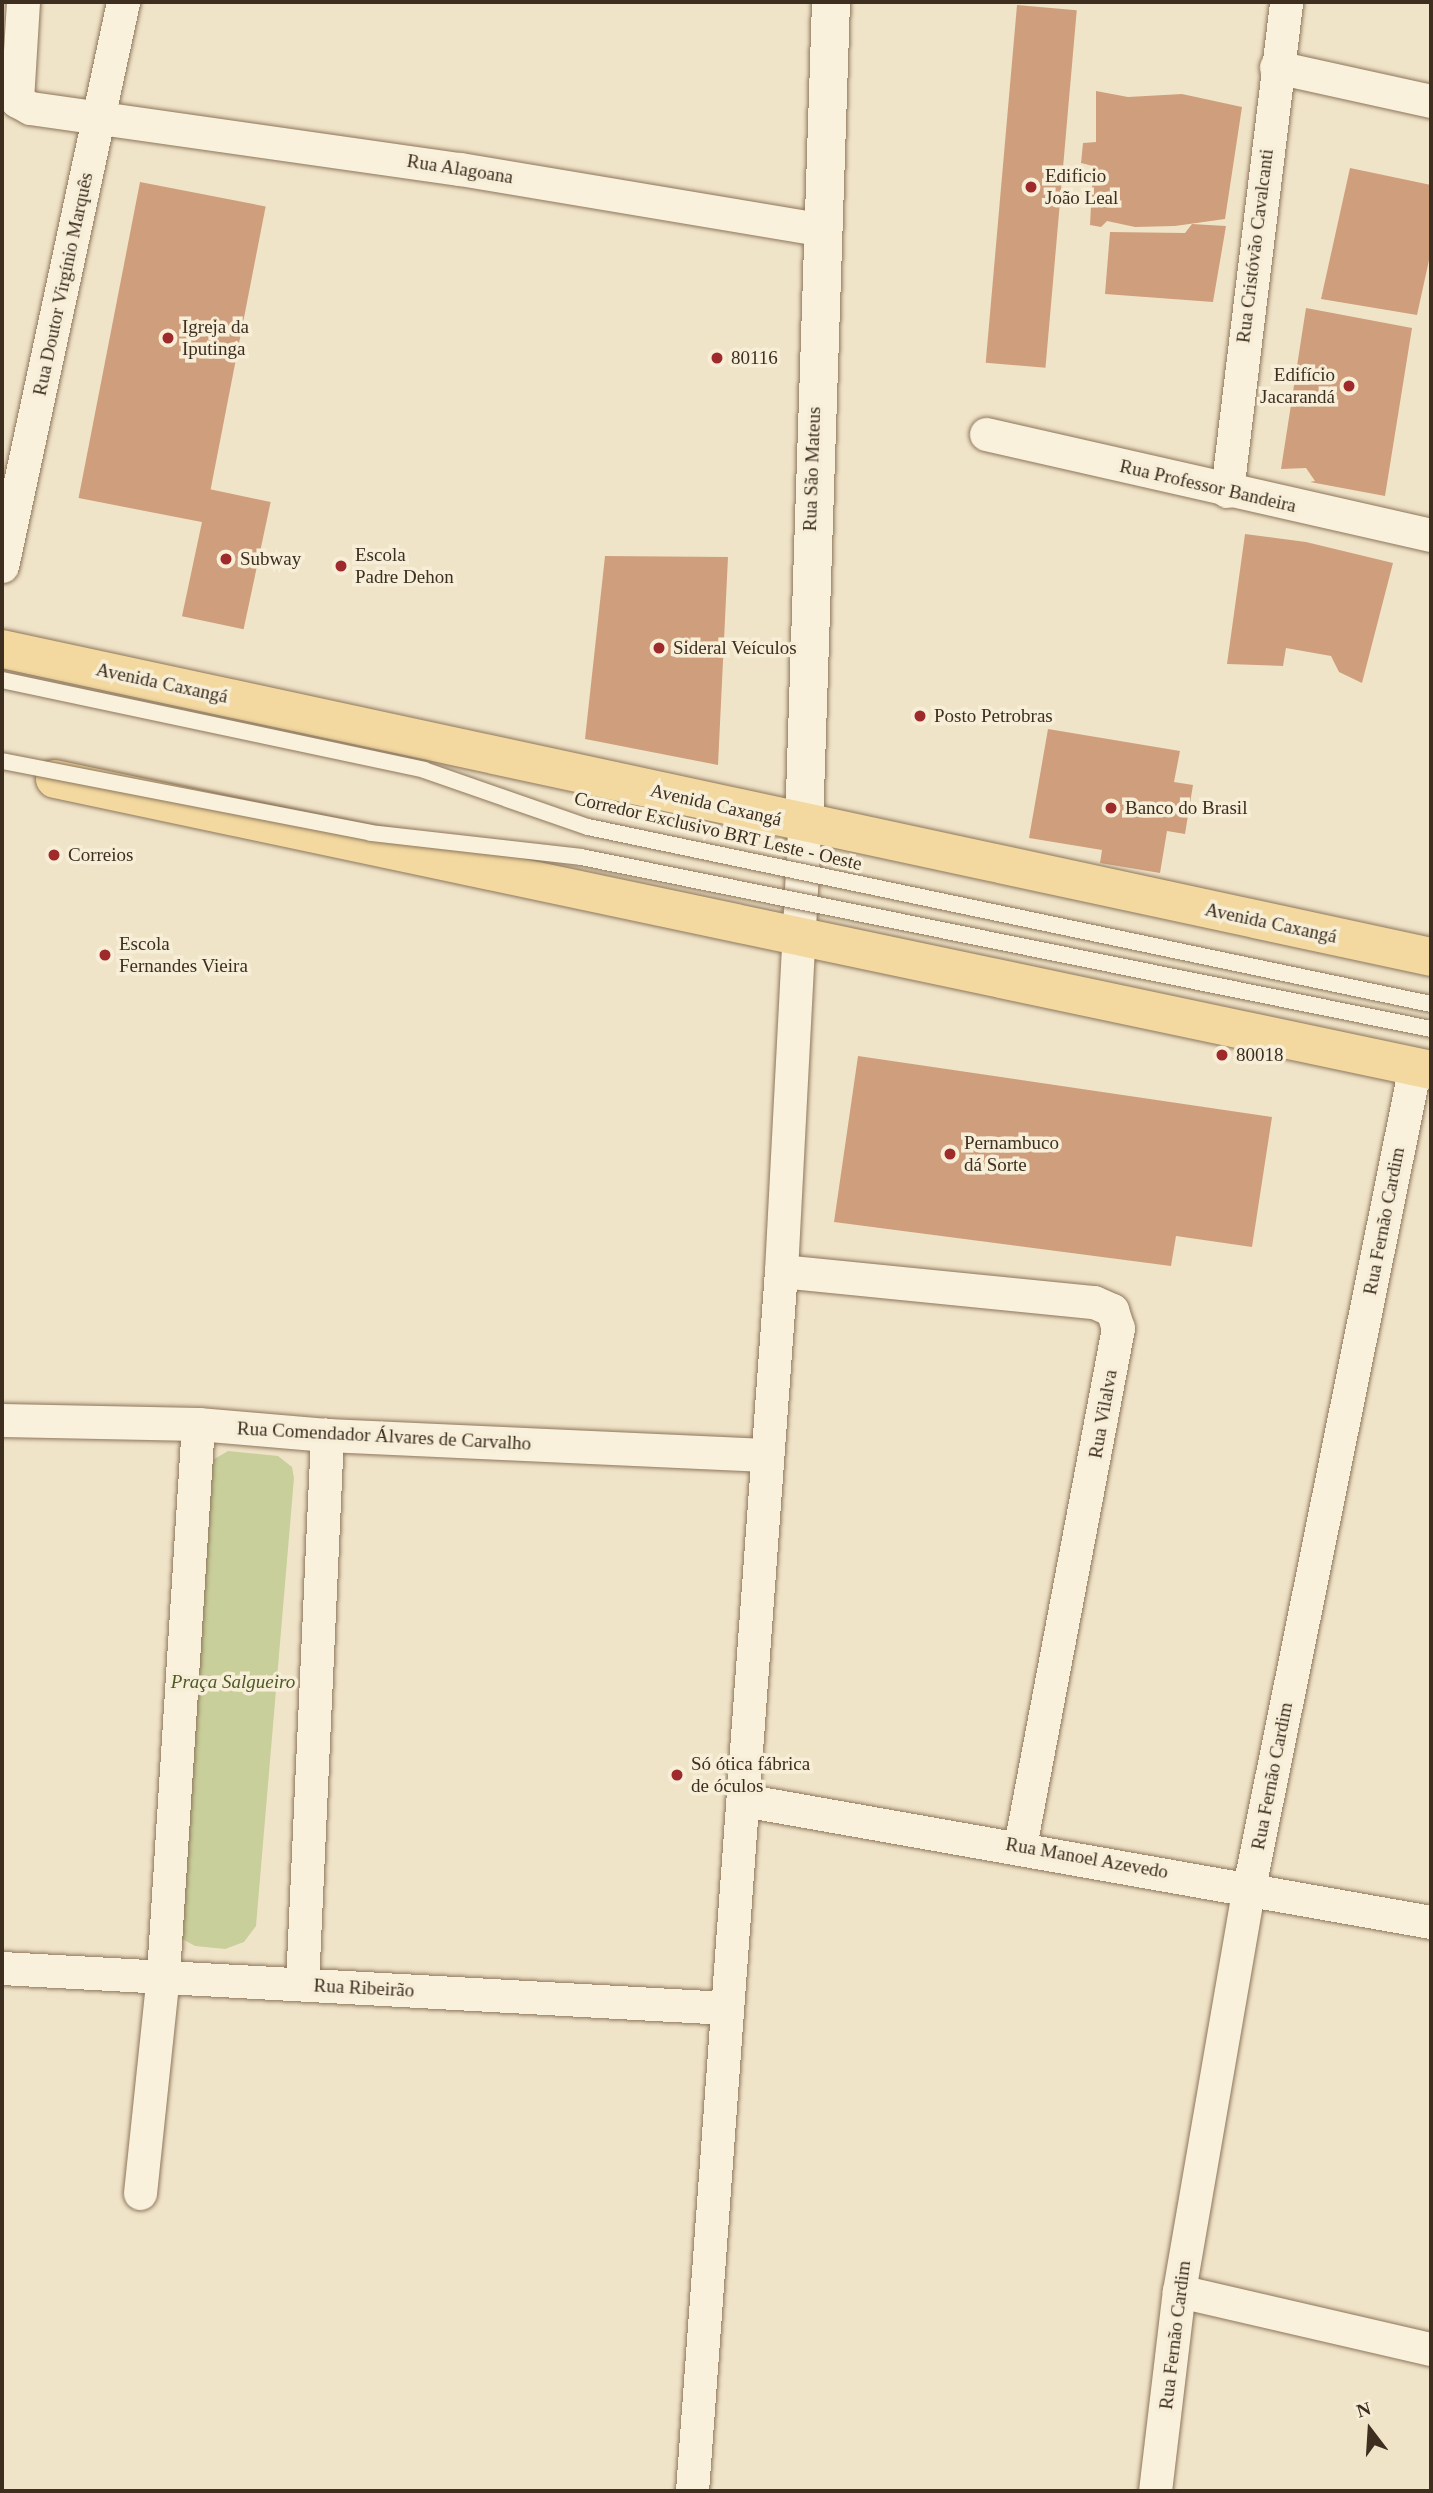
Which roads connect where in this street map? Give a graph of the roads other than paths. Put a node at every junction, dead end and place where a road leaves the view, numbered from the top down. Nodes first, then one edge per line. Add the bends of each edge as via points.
1 (23, 2) edge
2 (123, 2) edge
3 (831, 2) edge
4 (1286, 2) edge
5 (1276, 67) junction
6 (1431, 101) edge
7 (100, 115) junction
8 (820, 229) junction
9 (986, 434) dead end
10 (1227, 491) junction
11 (1431, 535) edge
12 (2, 566) edge
13 (2, 649) edge
14 (2, 680) edge
15 (2, 761) edge
16 (2, 767) edge
17 (804, 825) junction
18 (799, 936) junction
19 (1431, 957) edge
20 (1431, 1004) edge
21 (1431, 1029) edge
22 (1423, 1068) edge
23 (781, 1271) junction
24 (2, 1420) edge
25 (198, 1424) junction
26 (327, 1435) junction
27 (766, 1455) junction
28 (743, 1800) junction
29 (1020, 1846) junction
30 (1250, 1887) junction
31 (1431, 1922) edge
32 (2, 1968) edge
33 (163, 1975) junction
34 (302, 1984) junction
35 (727, 2008) junction
36 (140, 2193) dead end
37 (1179, 2291) junction
38 (1431, 2349) edge
39 (692, 2491) edge
40 (1155, 2491) edge

1 - 7 street, Rua Alagoana via 17,101 30,108
2 - 7 street, Rua Doutor Virgínio Marquês
3 - 8 street, Rua São Mateus
4 - 5 street, Rua Cristóvão Cavalcanti
5 - 6 street
5 - 10 street, Rua Cristóvão Cavalcanti
7 - 8 street, Rua Alagoana
7 - 12 street, Rua Doutor Virgínio Marquês
8 - 17 street, Rua São Mateus
9 - 10 street, Rua Professor Bandeira
10 - 11 street, Rua Professor Bandeira
13 - 17 main road, Avenida Caxangá
14 - 20 lane, Corredor Exclusivo BRT Leste - Oeste, bridge via 424,770 589,827
15 - 21 lane, bridge via 370,833 581,857
16 - 18 main road
17 - 18 street, Rua São Mateus
17 - 19 main road, Avenida Caxangá
18 - 22 main road
18 - 23 street, Rua São Mateus
22 - 30 street, Rua Fernão Cardim
23 - 27 street, Rua São Mateus
23 - 29 street, Rua Vilalva via 1094,1302 1112,1310 1118,1328
24 - 25 street, Rua Comendador Álvares de Carvalho
25 - 26 street, Rua Comendador Álvares de Carvalho
25 - 33 street
26 - 27 street, Rua Comendador Álvares de Carvalho
26 - 34 street
27 - 28 street, Rua São Mateus
28 - 29 street, Rua Manoel Azevedo
28 - 35 street, Rua São Mateus
29 - 30 street, Rua Manoel Azevedo
30 - 31 street, Rua Manoel Azevedo
30 - 37 street, Rua Fernão Cardim
32 - 33 street, Rua Ribeirão
33 - 34 street, Rua Ribeirão
33 - 36 street
34 - 35 street, Rua Ribeirão
35 - 39 street, Rua São Mateus
37 - 38 street
37 - 40 street, Rua Fernão Cardim

